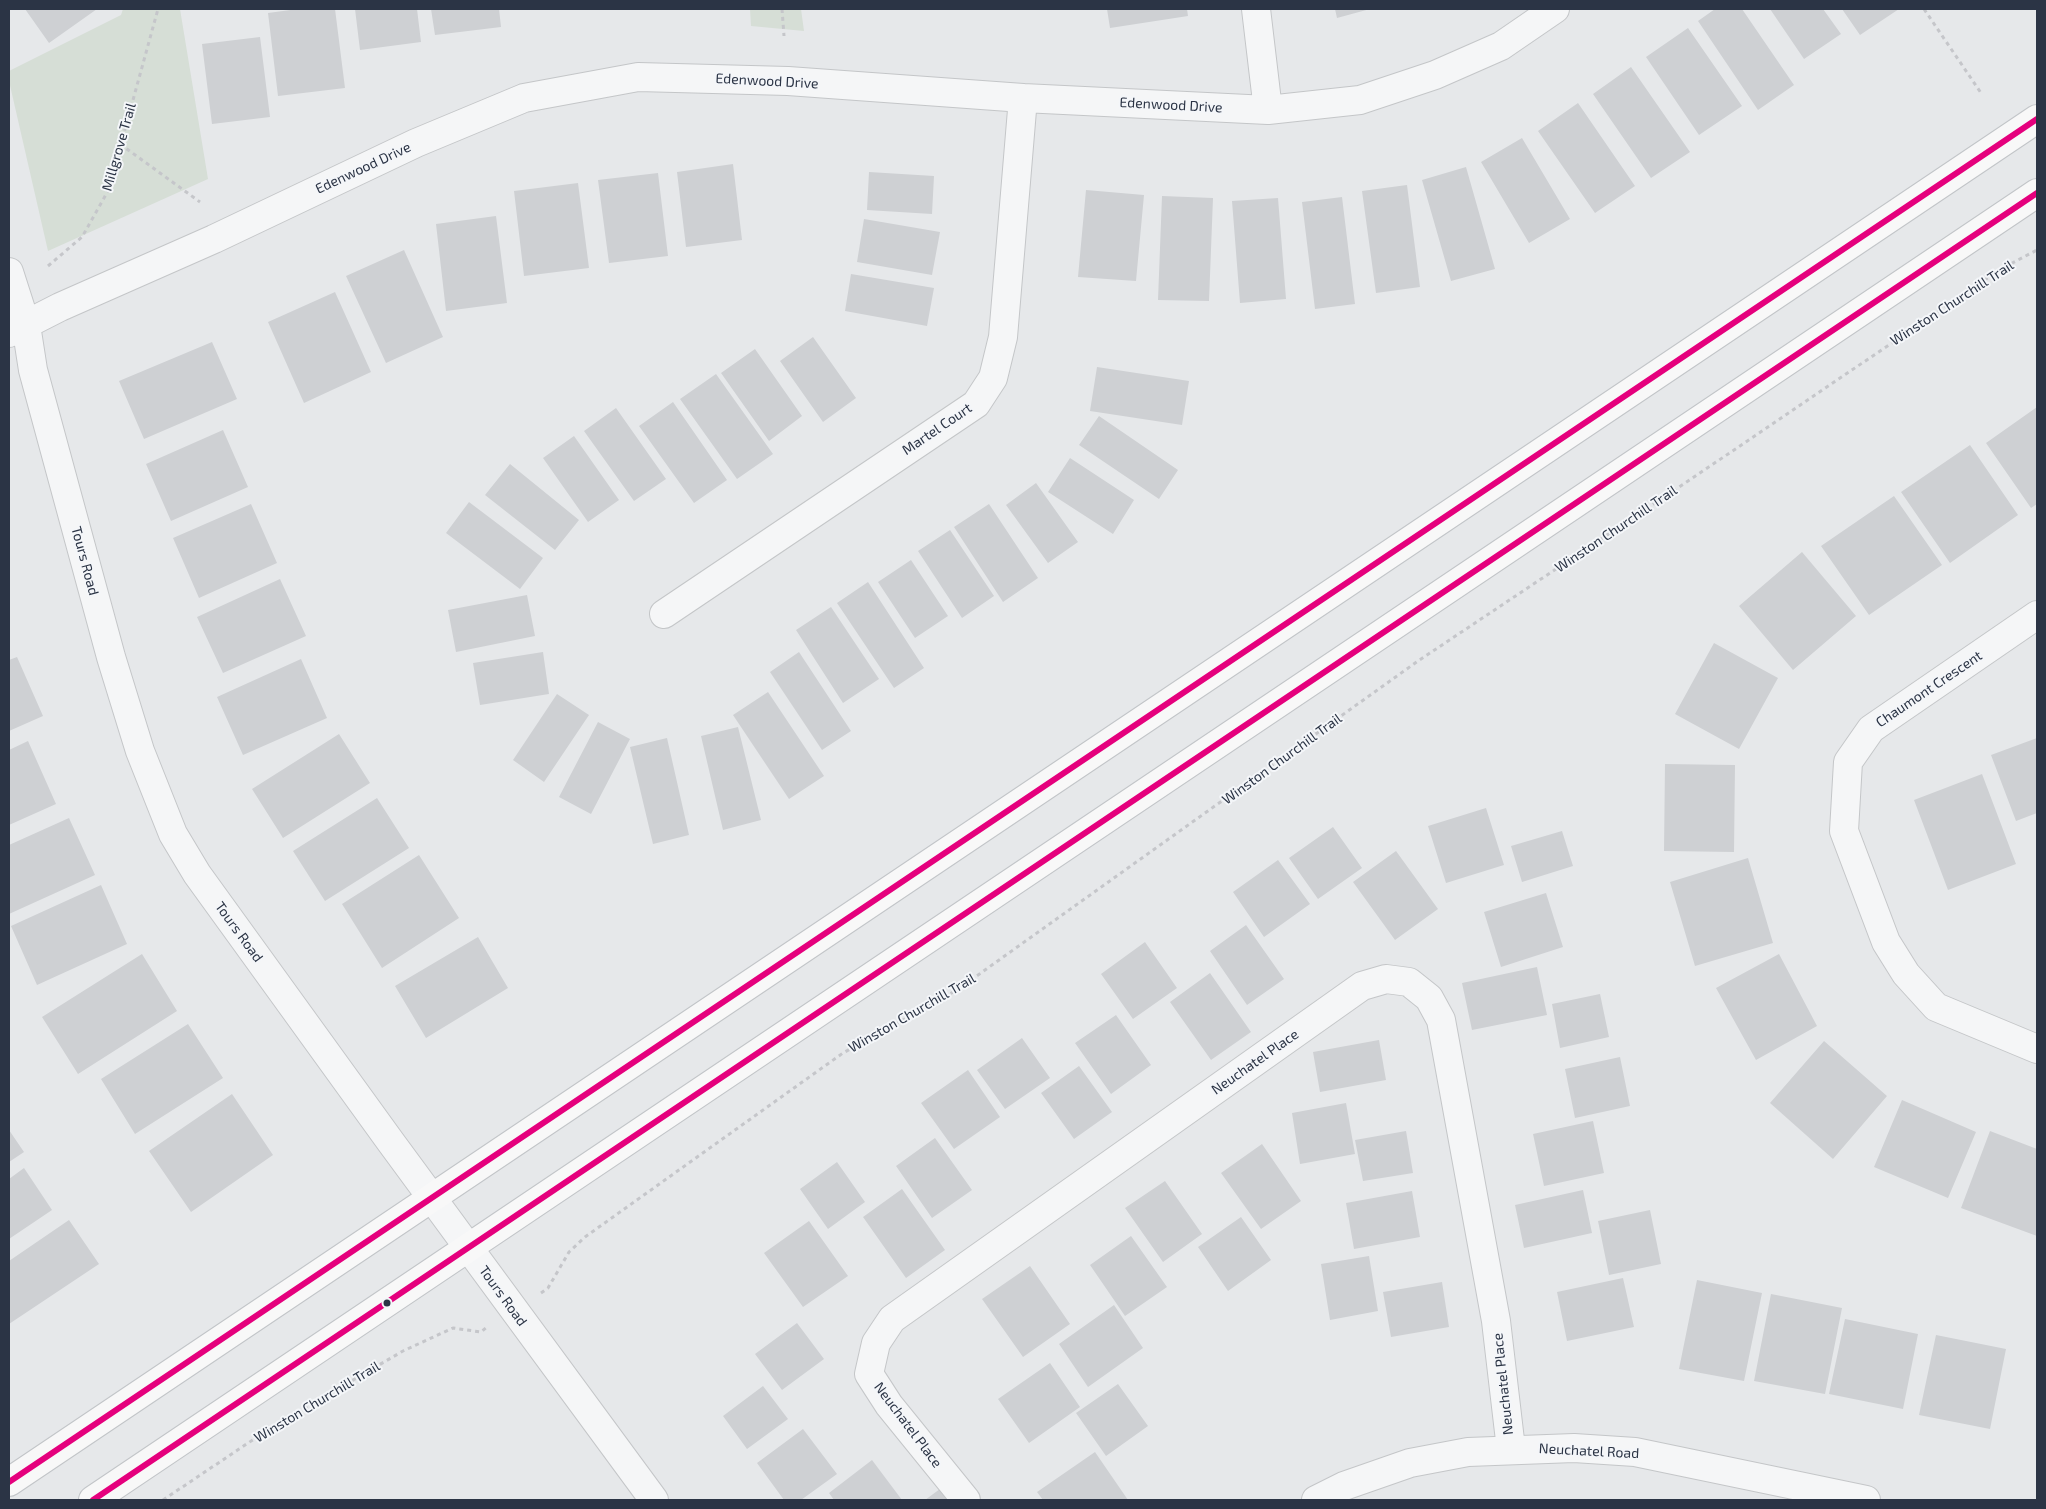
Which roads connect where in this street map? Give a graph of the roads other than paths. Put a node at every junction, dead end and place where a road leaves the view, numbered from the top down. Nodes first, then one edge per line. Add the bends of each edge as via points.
1 (1256, 9) edge
2 (1555, 9) edge
3 (1023, 98) junction
4 (1268, 110) junction
5 (2037, 119) edge
6 (2037, 193) edge
7 (9, 272) edge
8 (17, 329) edge
9 (664, 614) dead end
10 (2037, 615) edge
11 (2037, 1049) edge
12 (431, 1198) junction
13 (468, 1248) junction
14 (1511, 1449) junction
15 (9, 1482) edge
16 (93, 1500) edge
17 (654, 1500) edge
18 (966, 1500) edge
19 (1316, 1500) edge
20 (1866, 1500) edge

1 - 4 street
2 - 4 street, Edenwood Drive via 1501,46 1435,75 1360,100
3 - 4 street, Edenwood Drive
3 - 8 street, Edenwood Drive via 788,81 638,77 524,98 416,143
3 - 9 street, Martel Court via 1003,336 993,378 976,404
5 - 12 main road
6 - 13 main road
7 - 8 street, Tours Road
8 - 12 street, Tours Road via 33,370 111,657 140,751 173,834 197,874
10 - 11 street, Chaumont Crescent via 1871,729 1848,762 1844,831 1886,942 1906,974 1936,1008
12 - 13 street, Tours Road
12 - 15 main road
13 - 16 main road
13 - 17 street, Tours Road
14 - 18 street, Neuchatel Place via 1496,1322 1441,1020 1429,998 1409,982 1386,979 1362,986 892,1319 876,1343 869,1374
14 - 19 street, Neuchatel Road via 1468,1452 1410,1463 1344,1486
14 - 20 street, Neuchatel Road via 1574,1448 1635,1452

